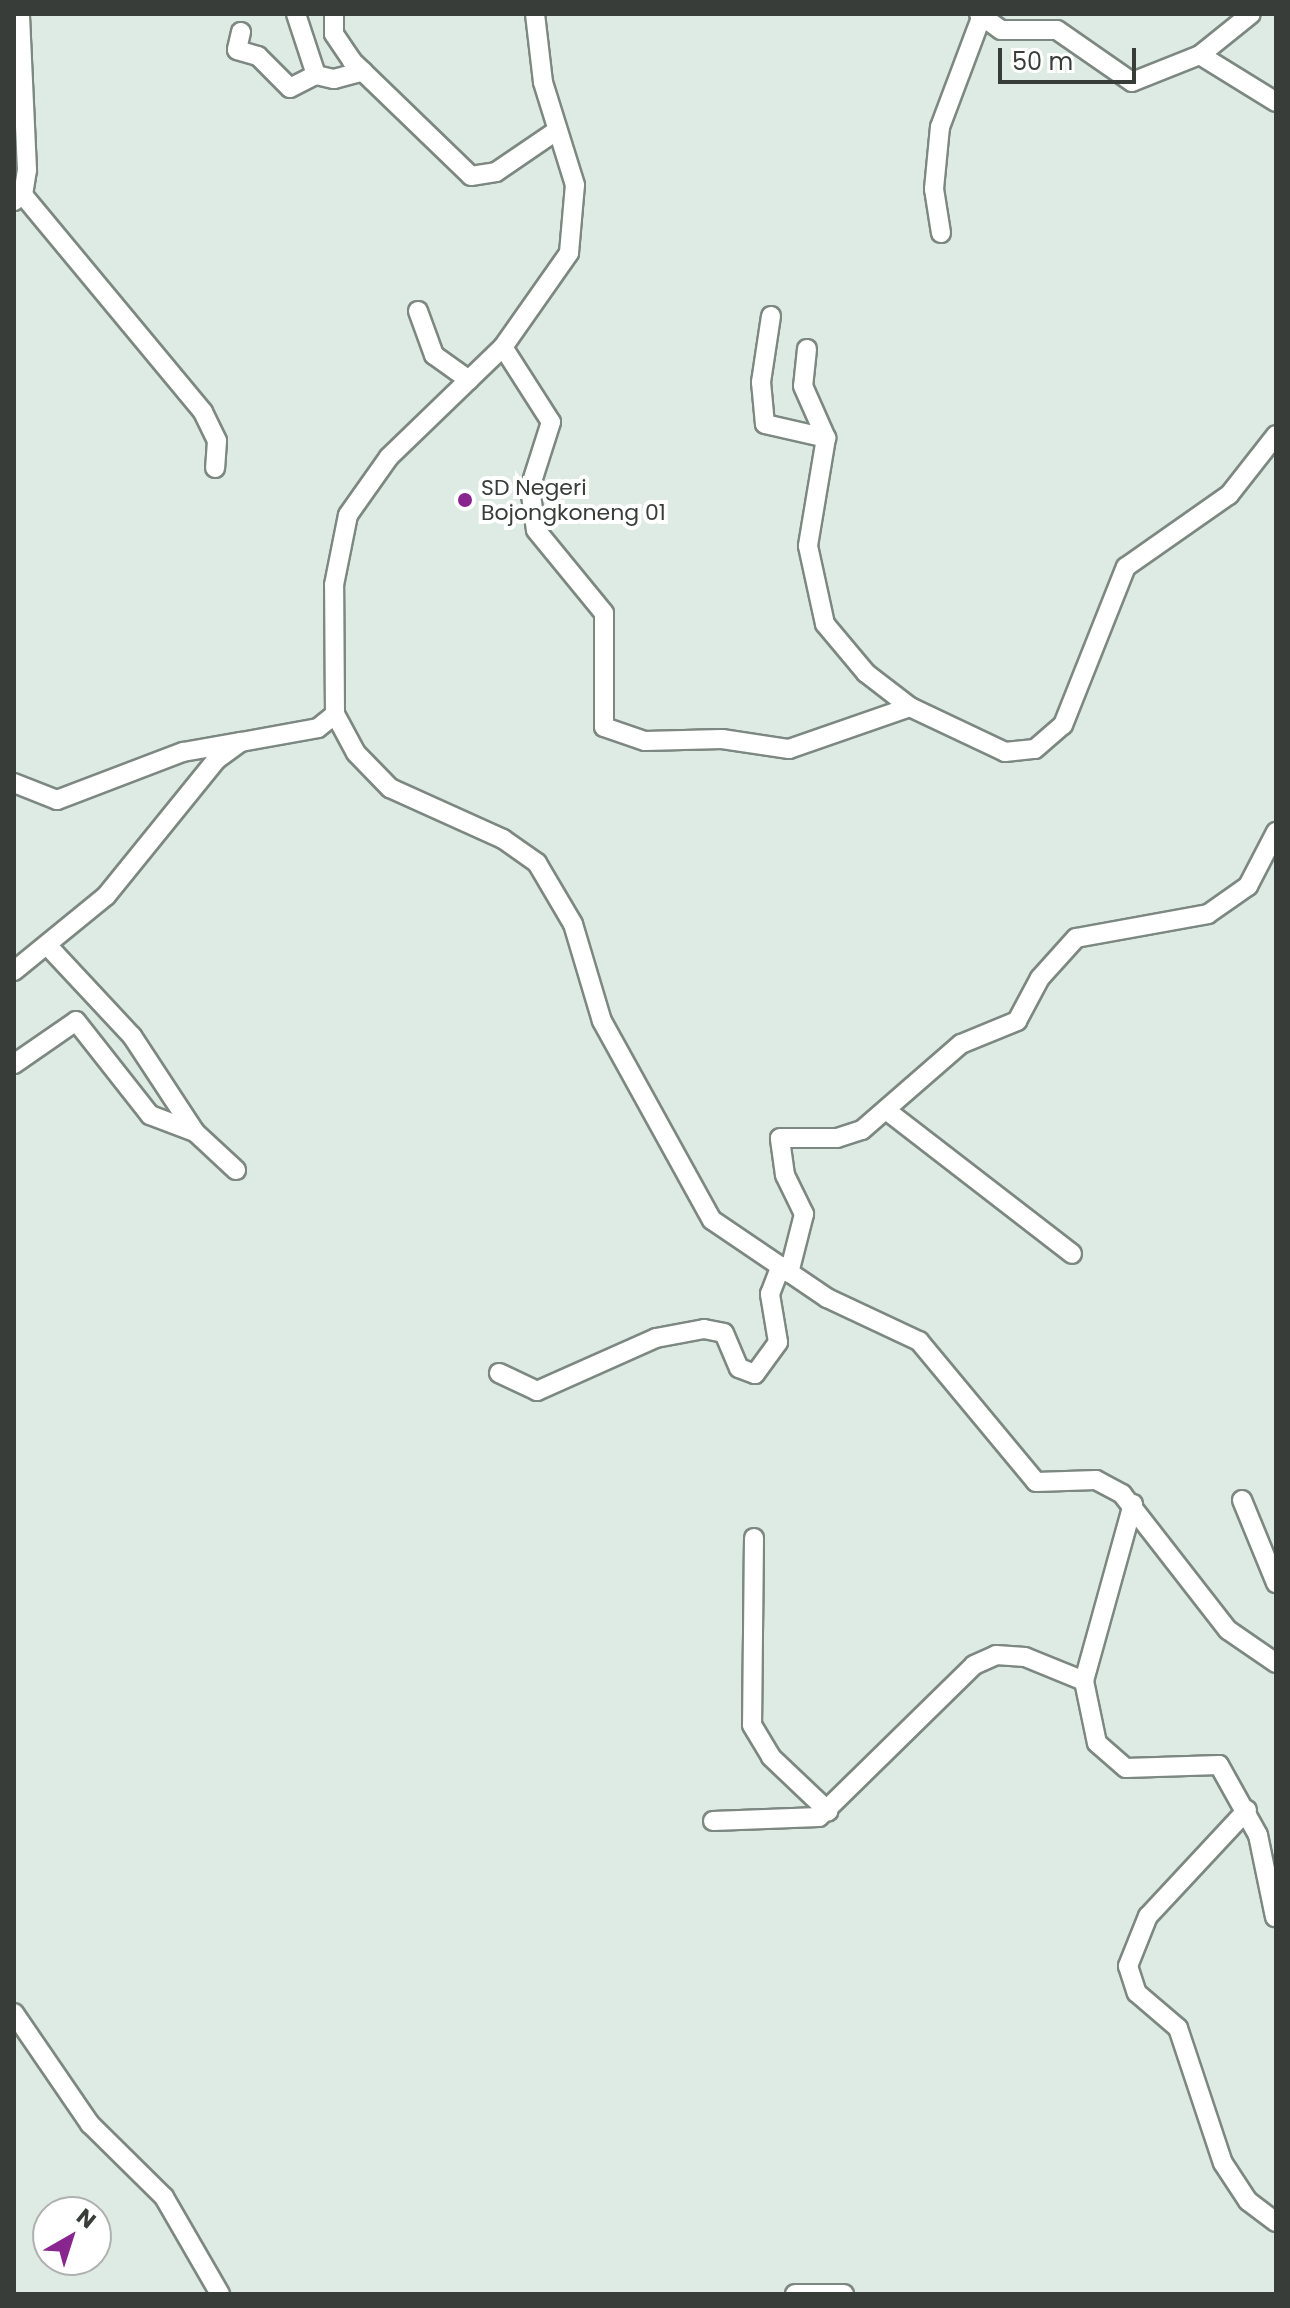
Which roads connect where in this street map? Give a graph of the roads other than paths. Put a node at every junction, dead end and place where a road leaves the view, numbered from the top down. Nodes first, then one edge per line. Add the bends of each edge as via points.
1 (20, 14) edge
2 (296, 14) edge
3 (334, 14) edge
4 (535, 14) edge
5 (1251, 14) edge
6 (980, 16) edge
7 (241, 32) dead end
8 (1200, 55) junction
9 (363, 71) junction
10 (316, 75) junction
11 (1276, 102) edge
12 (556, 131) junction
13 (18, 198) edge
14 (941, 233) dead end
15 (418, 311) dead end
16 (771, 316) dead end
17 (503, 347) junction
18 (807, 349) dead end
19 (469, 380) junction
20 (1276, 435) edge
21 (826, 438) junction
22 (215, 468) dead end
23 (910, 707) junction
24 (335, 714) junction
25 (241, 742) junction
26 (14, 783) edge
27 (1276, 832) edge
28 (47, 945) junction
29 (15, 975) edge
30 (14, 1064) edge
31 (886, 1110) junction
32 (195, 1132) junction
33 (236, 1170) dead end
34 (1072, 1254) dead end
35 (785, 1270) junction
36 (499, 1373) dead end
37 (1242, 1500) dead end
38 (1133, 1504) junction
39 (754, 1538) dead end
40 (1276, 1583) edge
41 (1276, 1663) edge
42 (1084, 1681) junction
43 (1247, 1810) junction
44 (828, 1811) junction
45 (713, 1821) dead end
46 (1275, 1917) edge
47 (14, 2013) edge
48 (1276, 2222) edge
49 (220, 2294) edge
50 (795, 2294) edge
51 (844, 2294) edge

1 - 13 street
2 - 10 street
3 - 9 street via 338,44
4 - 12 street
5 - 8 street
6 - 8 street via 1001,30 1057,30 1132,82
6 - 14 street via 940,127 934,189
7 - 10 street via 234,47 266,62 290,88
8 - 11 street
9 - 10 street via 334,79
9 - 12 street via 471,176 496,172
12 - 17 street via 575,185 569,253
13 - 22 street via 203,412 217,441
15 - 19 street via 434,355
16 - 21 street via 761,382 765,424
17 - 19 street
17 - 23 street via 551,422 531,478 536,530 604,613 604,727 645,741 722,739 789,749
18 - 21 street via 803,386
19 - 24 street via 389,457 348,515 334,585
20 - 23 street via 1229,495 1126,567 1108,599 1083,685 1050,739 1005,752
21 - 23 street via 808,546 814,589 825,624 846,653
24 - 25 street via 318,728
24 - 35 street via 356,753 390,788 503,839 537,863 573,924 602,1021 701,1206
25 - 26 street via 208,745 57,800
25 - 28 street via 189,787 106,896
27 - 31 street via 1248,886 1208,914 1076,938 1040,978 1017,1021 961,1044
28 - 29 street
28 - 32 street via 132,1036
30 - 32 street via 76,1021 150,1115
31 - 34 street
31 - 35 street via 850,1136 791,1134 778,1141 804,1214
32 - 33 street
35 - 36 street via 770,1294 778,1342 755,1374 739,1368 724,1333 704,1329 656,1338 537,1391
35 - 38 street via 919,1341 1036,1482 1096,1480
37 - 40 street
38 - 41 street via 1228,1630
38 - 42 street
39 - 44 street via 752,1725 771,1757
42 - 43 street via 1097,1743 1114,1763 1153,1770 1212,1762
42 - 44 street via 1025,1657 996,1655 974,1665
43 - 46 street
43 - 48 street via 1148,1916 1128,1966 1137,1993 1178,2028 1223,2163 1248,2201
44 - 45 street via 808,1821
47 - 49 street via 90,2124 175,2212
50 - 51 street

